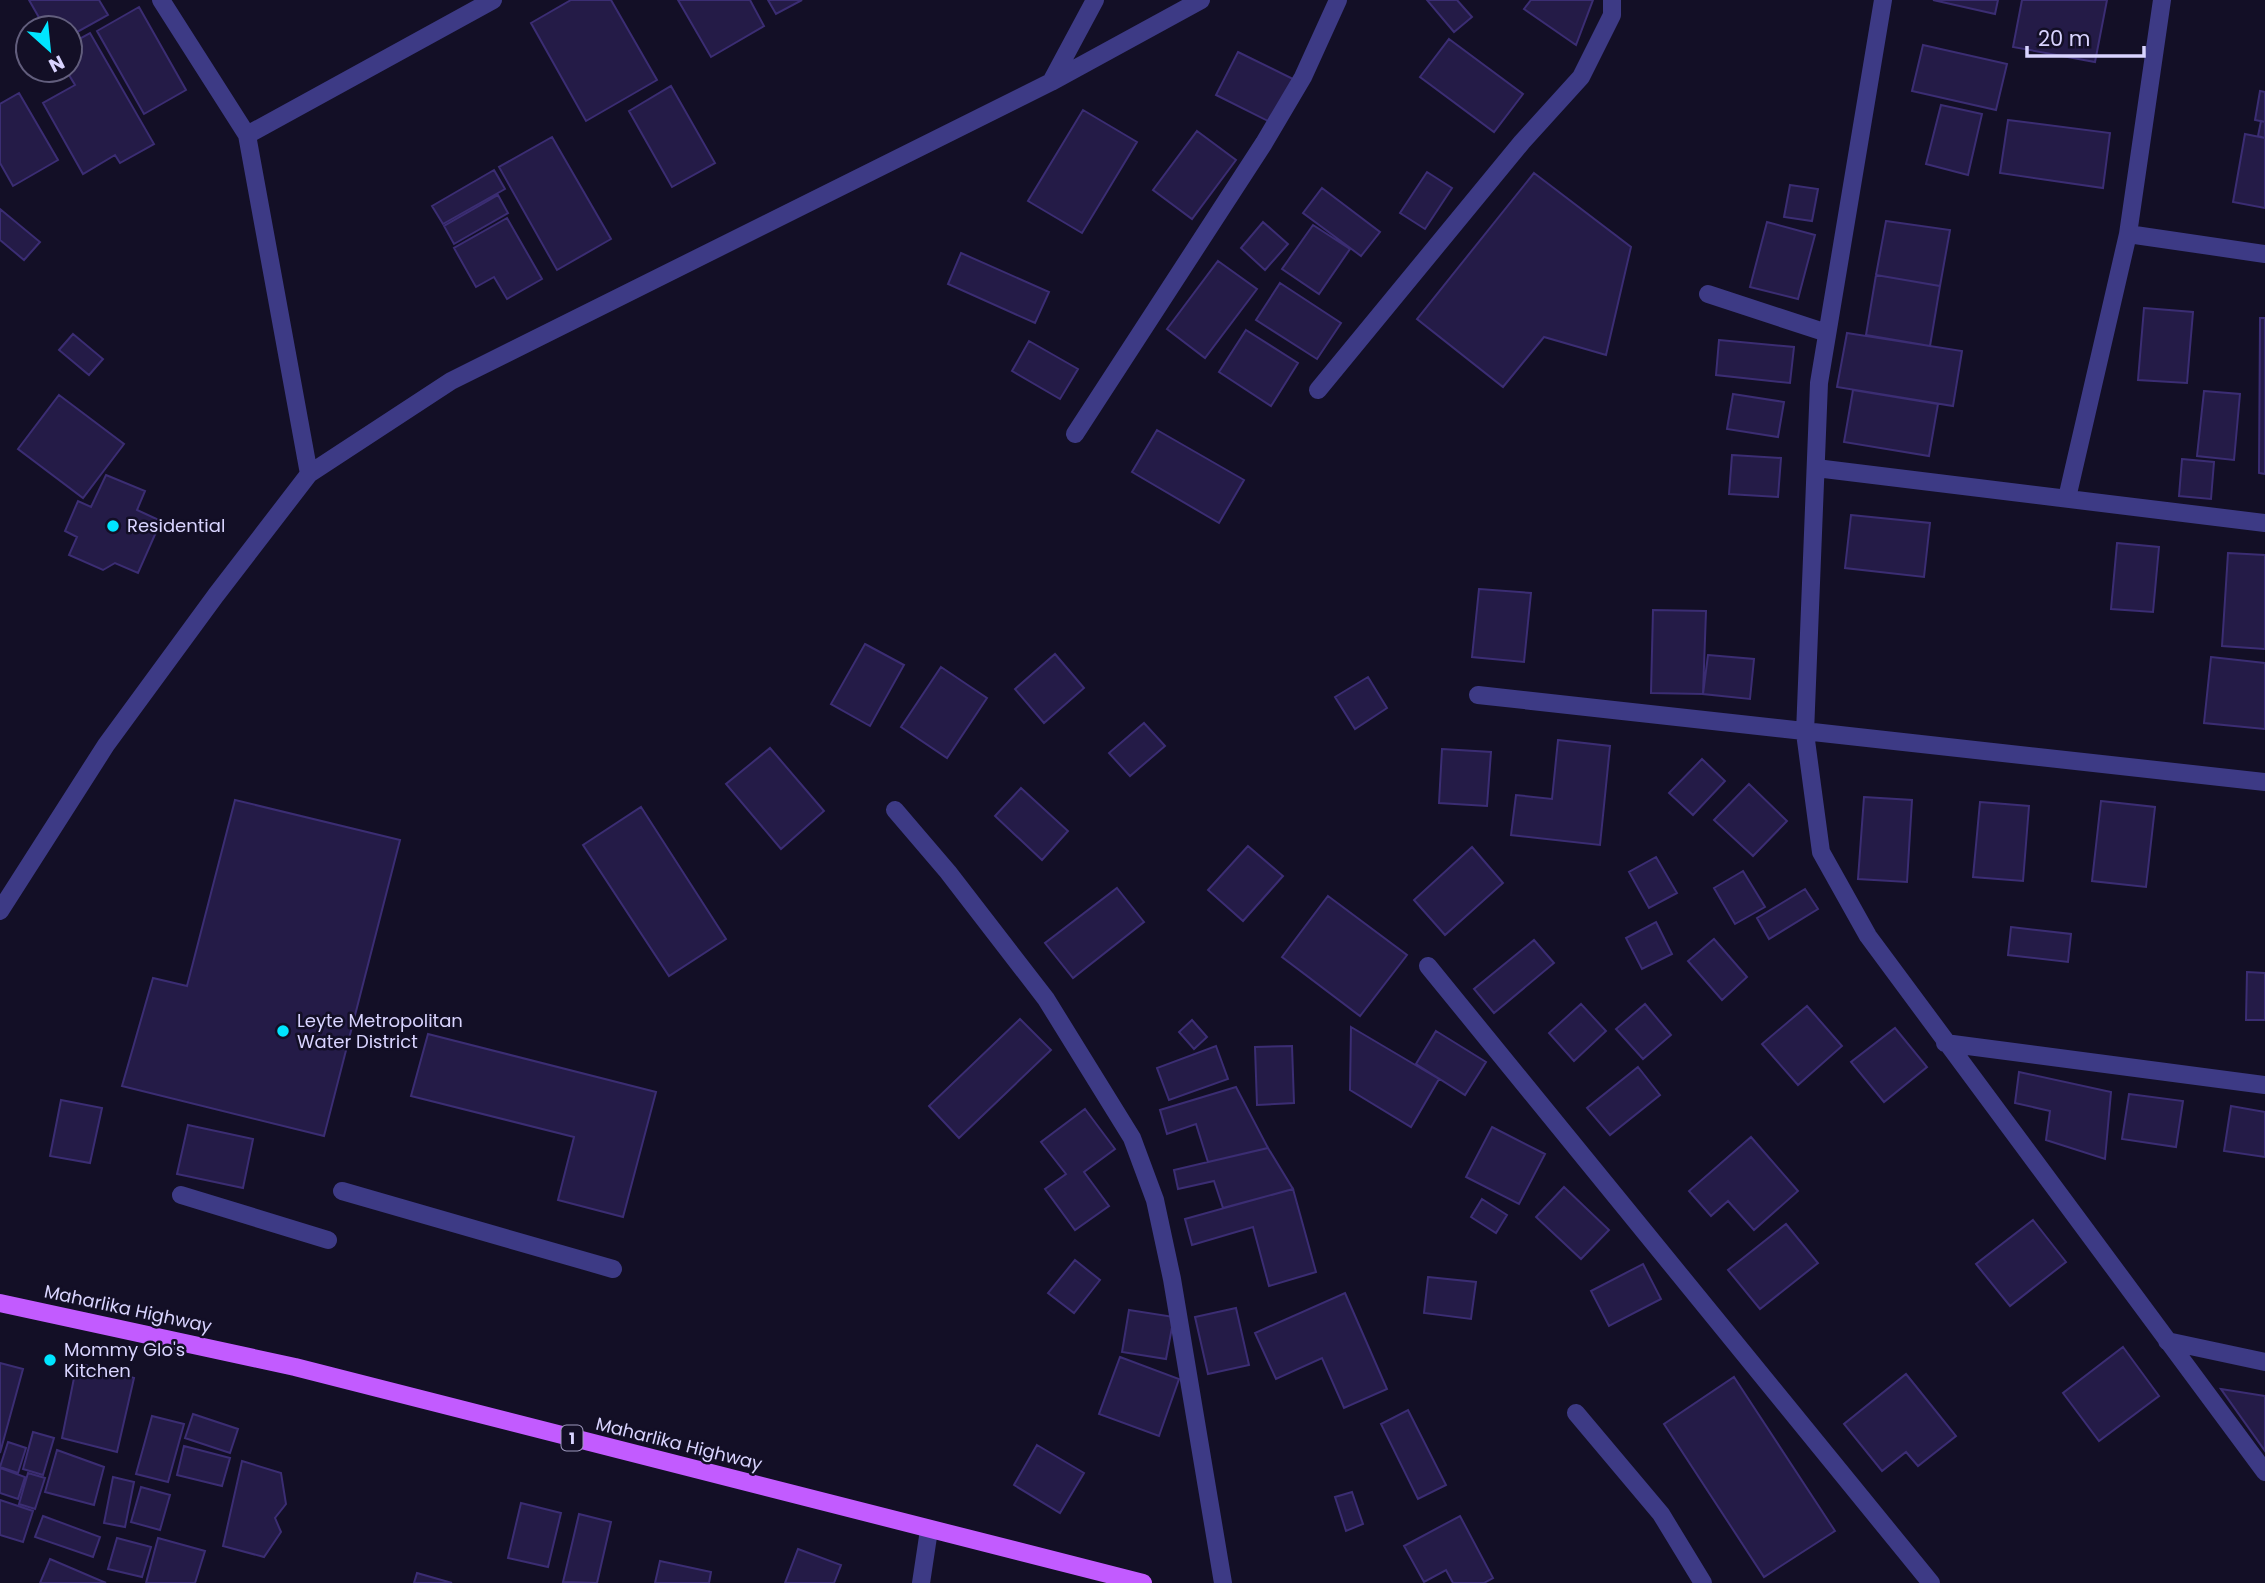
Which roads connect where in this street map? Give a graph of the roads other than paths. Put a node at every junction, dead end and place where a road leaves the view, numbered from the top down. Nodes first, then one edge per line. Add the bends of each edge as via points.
1 (161, 0) edge
2 (493, 0) edge
3 (1096, 0) edge
4 (1201, 0) edge
5 (1338, 0) edge
6 (1612, 0) edge
7 (1883, 0) edge
8 (2162, 0) edge
9 (1051, 82) junction
10 (247, 135) junction
11 (2129, 234) junction
12 (2265, 254) edge
13 (1708, 295) dead end
14 (1827, 333) junction
15 (1318, 390) dead end
16 (1075, 434) dead end
17 (1816, 468) junction
18 (309, 474) junction
19 (2067, 498) junction
20 (2265, 523) edge
21 (1478, 695) dead end
22 (1805, 733) junction
23 (2265, 782) edge
24 (895, 810) dead end
25 (0, 911) edge
26 (1428, 966) dead end
27 (1945, 1043) junction
28 (2265, 1085) edge
29 (342, 1191) dead end
30 (181, 1195) dead end
31 (328, 1240) dead end
32 (613, 1269) dead end
33 (0, 1303) edge
34 (2167, 1341) junction
35 (2265, 1362) edge
36 (1576, 1413) dead end
37 (2265, 1472) edge
38 (929, 1530) junction
39 (921, 1583) edge
40 (1143, 1583) edge
41 (1223, 1583) edge
42 (1703, 1583) edge
43 (1931, 1583) edge

1 - 10 street
2 - 10 street
3 - 9 street
4 - 9 street
5 - 16 street via 1303,77 1264,143
6 - 15 street via 1612,15 1581,76
7 - 14 street
8 - 11 street
9 - 18 street via 451,381
10 - 18 street
11 - 12 street
11 - 19 street
13 - 14 street
14 - 17 street via 1819,383
17 - 19 street
17 - 22 street
18 - 25 street via 106,745
19 - 20 street
21 - 22 street
22 - 23 street
22 - 27 street via 1821,852 1868,936
24 - 41 street via 1046,999 1132,1138 1155,1200 1172,1279
26 - 43 street
27 - 28 street
27 - 34 street
29 - 32 street
30 - 31 street
33 - 38 main road, Maharlika Highway / 1 via 295,1367
34 - 35 street
34 - 37 street
36 - 42 street via 1661,1514
38 - 39 street
38 - 40 main road, Maharlika Highway / 1

